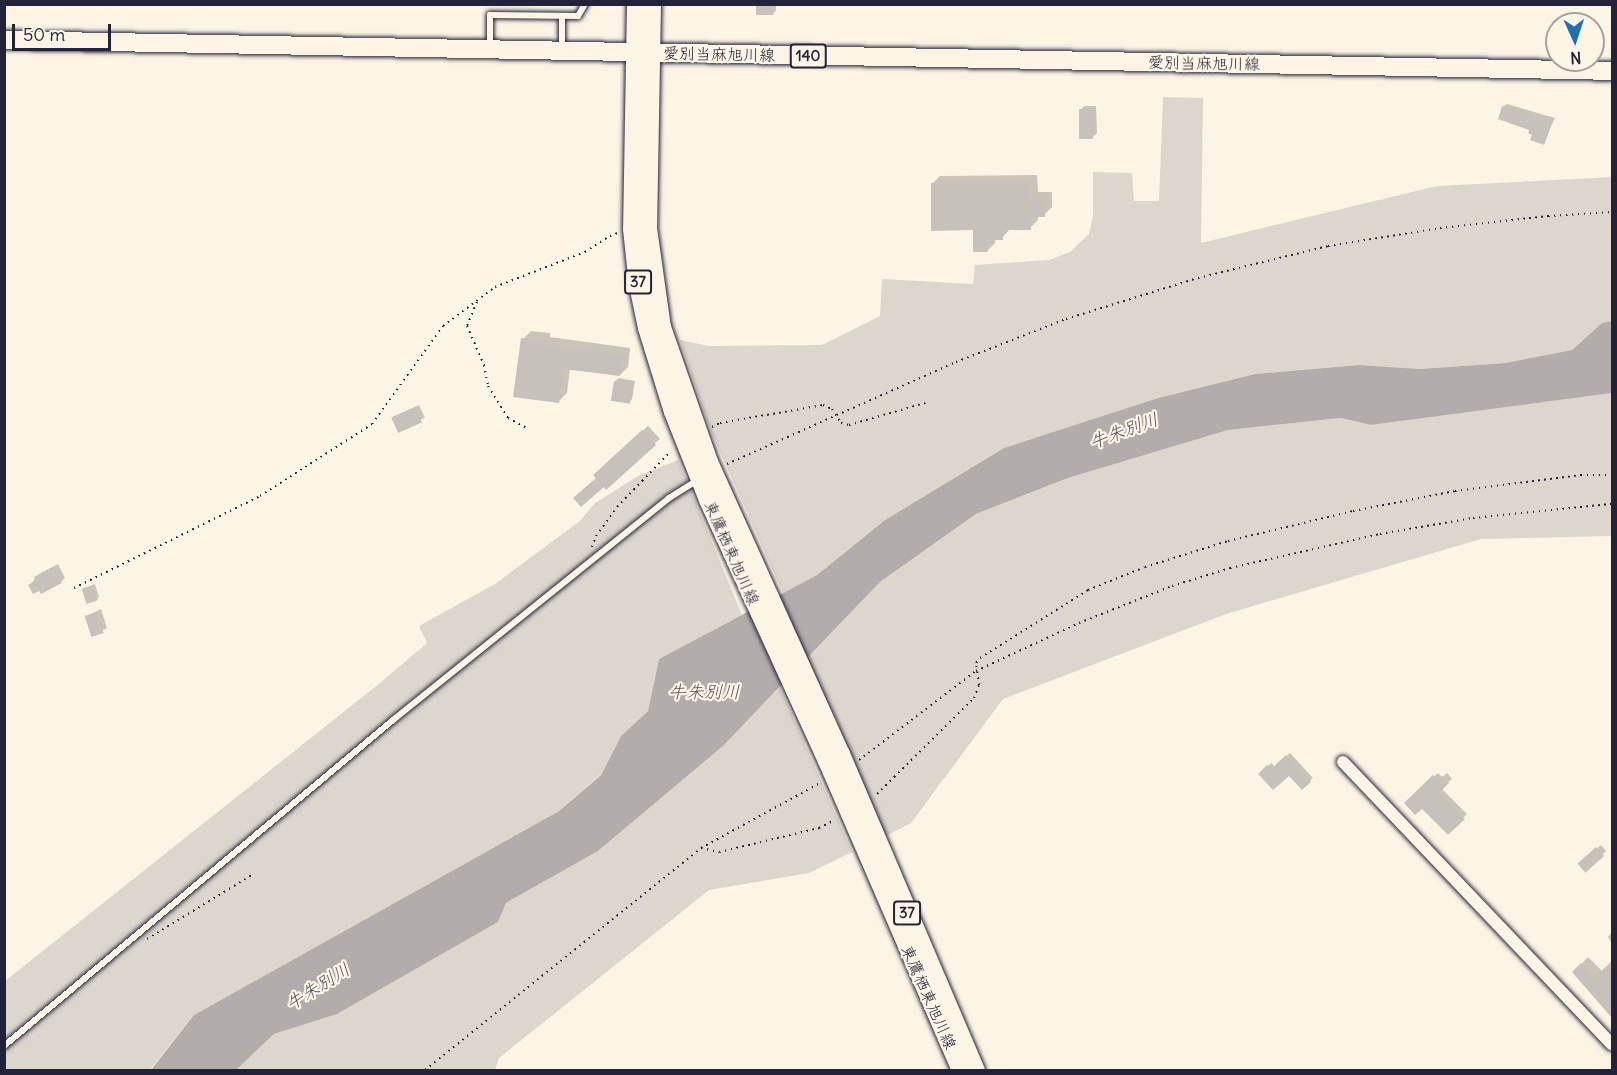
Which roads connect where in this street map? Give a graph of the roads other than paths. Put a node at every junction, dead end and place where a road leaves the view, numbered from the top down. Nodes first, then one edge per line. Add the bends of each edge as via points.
1 (585, 4) edge
2 (636, 4) edge
3 (652, 4) edge
4 (562, 16) junction
5 (4, 40) edge
6 (490, 50) junction
7 (562, 51) junction
8 (644, 53) junction
9 (1612, 71) edge
10 (706, 475) junction
11 (1343, 762) dead end
12 (836, 765) junction
13 (1612, 1044) edge
14 (4, 1046) edge
15 (961, 1071) edge
16 (976, 1071) edge

1 - 4 lane via 578,16
2 - 8 main road, 東鷹栖東旭川線 / 37
3 - 8 main road, 東鷹栖東旭川線 / 37
4 - 6 lane via 490,15
4 - 7 lane
5 - 6 main road, 愛別当麻旭川線 / 140
6 - 7 main road, 愛別当麻旭川線 / 140
7 - 8 main road, 愛別当麻旭川線 / 140
8 - 9 main road, 愛別当麻旭川線 / 140
8 - 10 main road, 東鷹栖東旭川線 / 37 via 653,279 662,327 696,429
8 - 10 main road, 東鷹栖東旭川線 / 37 via 632,230 638,285 673,412
10 - 12 main road, 東鷹栖東旭川線 / 37
10 - 14 lane via 669,498 393,720
11 - 13 street
12 - 15 main road, 東鷹栖東旭川線 / 37
12 - 16 main road, 東鷹栖東旭川線 / 37

